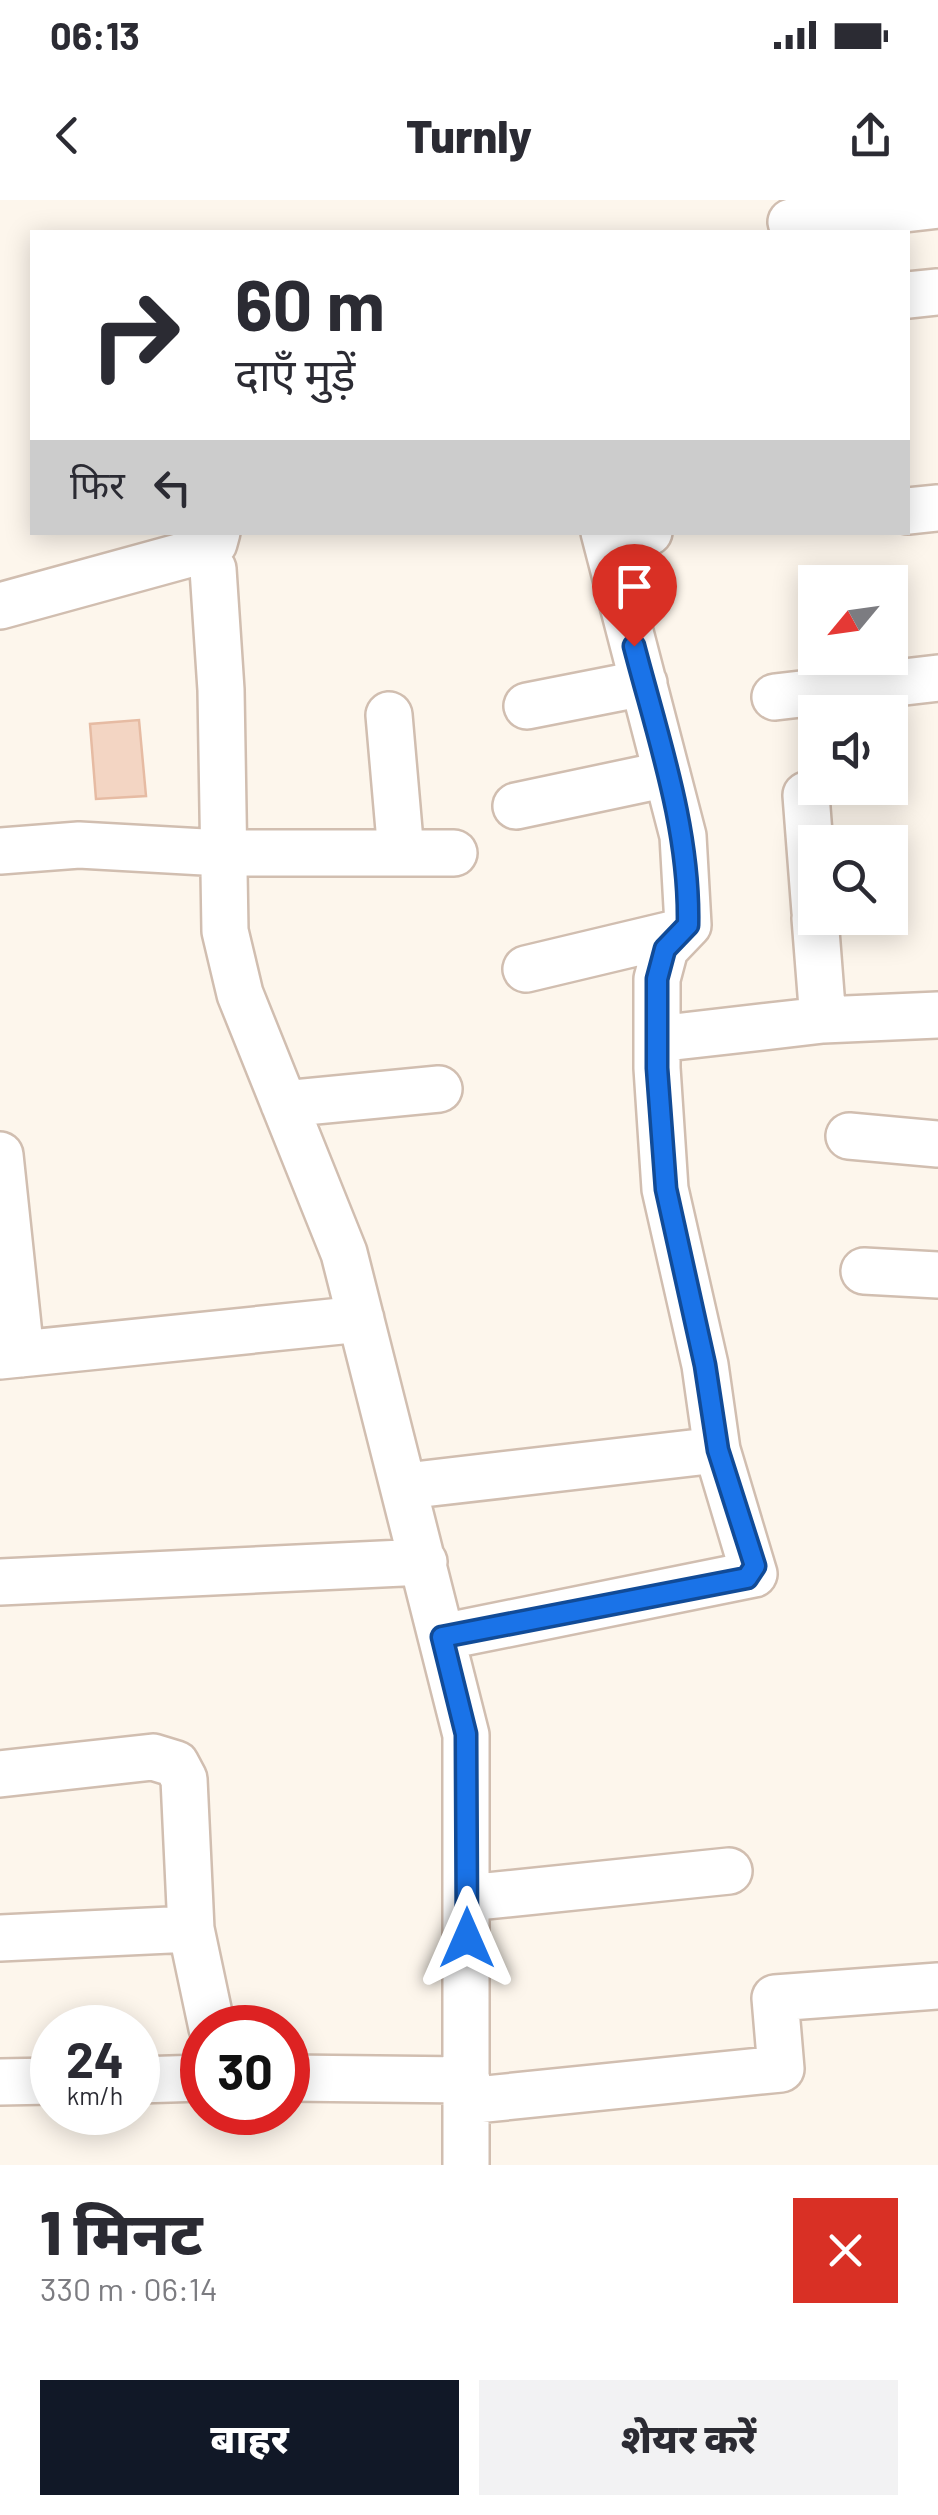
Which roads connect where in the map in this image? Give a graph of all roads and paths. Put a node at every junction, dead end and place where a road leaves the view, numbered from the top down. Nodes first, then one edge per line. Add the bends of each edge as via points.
1 (915, 204) edge
2 (791, 222) dead end
3 (938, 292) edge
4 (910, 295) edge
5 (938, 508) edge
6 (910, 510) edge
7 (620, 535) edge
8 (215, 551) edge
9 (0, 606) edge
10 (938, 678) edge
11 (644, 683) junction
12 (775, 697) dead end
13 (527, 706) dead end
14 (389, 715) dead end
15 (667, 774) junction
16 (516, 806) dead end
17 (0, 851) edge
18 (222, 853) junction
19 (401, 853) junction
20 (454, 854) dead end
21 (681, 932) junction
22 (817, 935) edge
23 (526, 969) dead end
24 (938, 1015) edge
25 (823, 1020) junction
26 (657, 1039) junction
27 (439, 1089) dead end
28 (284, 1104) junction
29 (849, 1136) dead end
30 (938, 1144) edge
31 (0, 1156) edge
32 (864, 1271) dead end
33 (938, 1275) edge
34 (362, 1319) junction
35 (11, 1355) edge
36 (718, 1450) junction
37 (406, 1486) junction
38 (424, 1562) junction
39 (0, 1582) edge
40 (442, 1637) junction
41 (0, 1774) edge
42 (729, 1871) dead end
43 (467, 1898) junction
44 (191, 1929) junction
45 (0, 1938) edge
46 (938, 1986) edge
47 (207, 2005) edge
48 (310, 2080) edge
49 (0, 2082) edge
50 (30, 2082) edge
51 (466, 2091) junction
52 (466, 2165) edge

1 - 2 street
3 - 4 street
5 - 6 street
7 - 11 street
8 - 9 street via 214,544
8 - 18 street
10 - 12 street
11 - 13 street
11 - 15 street
14 - 19 street
15 - 16 street
15 - 21 street via 683,836 688,925
17 - 18 street via 79,845
18 - 19 street
18 - 28 street via 224,931 240,994
19 - 20 street
21 - 23 street
21 - 26 street via 665,949 657,979
22 - 25 street
24 - 25 street
25 - 26 street
26 - 36 street via 666,1189
27 - 28 street
28 - 34 street via 344,1253
29 - 30 street
31 - 35 street
32 - 33 street
34 - 35 street
34 - 37 street
36 - 37 street
36 - 40 street via 754,1574
37 - 38 street
38 - 39 street
38 - 40 street
40 - 43 street via 466,1734
41 - 44 street via 154,1757 176,1764 184,1780
42 - 43 street
43 - 51 street
44 - 45 street
44 - 47 street
46 - 51 street via 775,1998 780,2068
48 - 51 street
49 - 50 street
51 - 52 street

